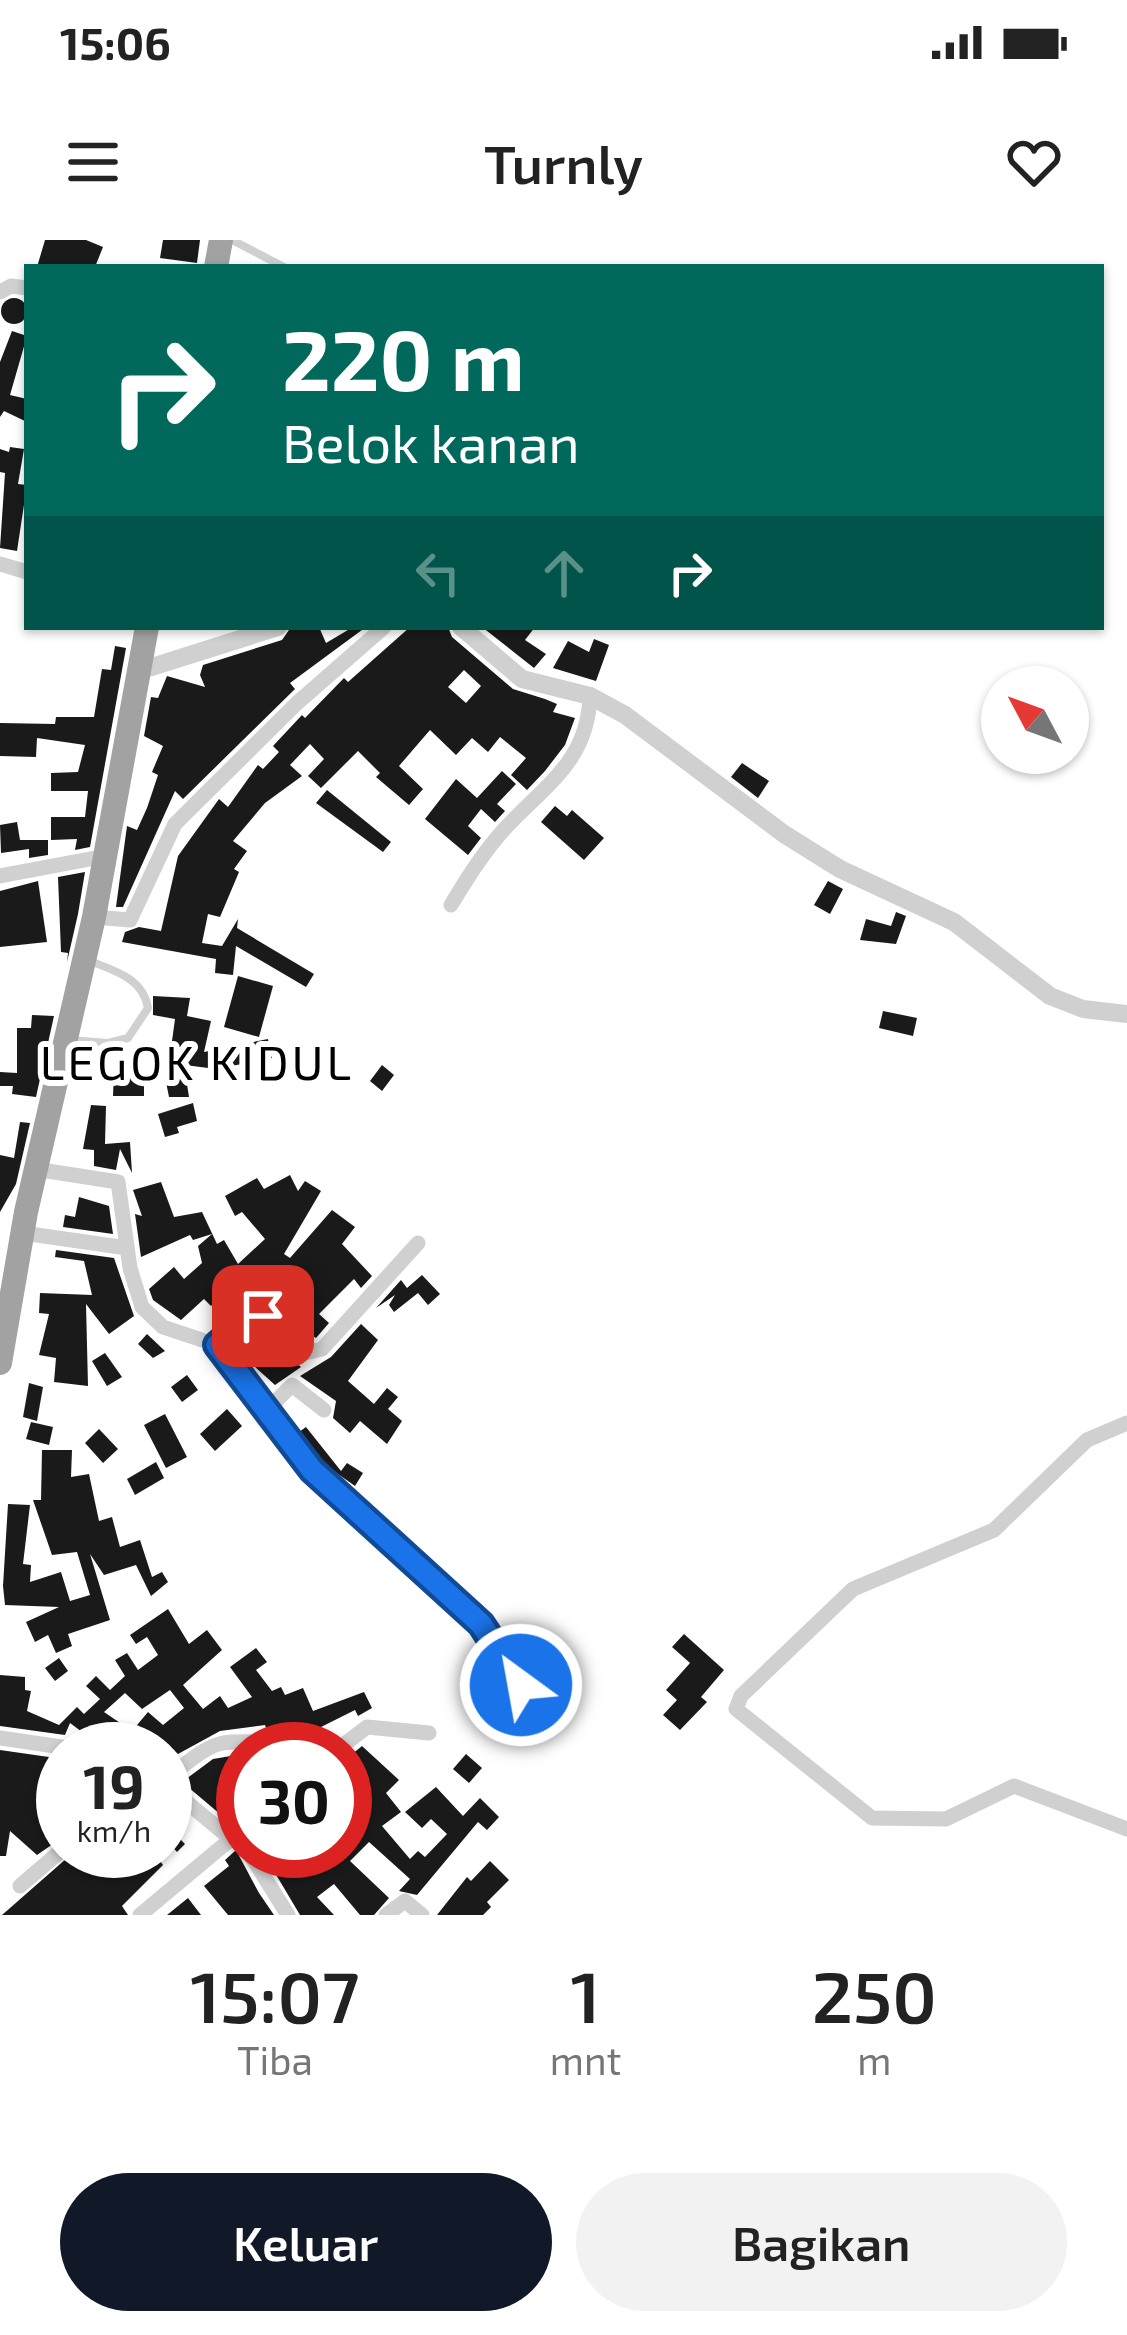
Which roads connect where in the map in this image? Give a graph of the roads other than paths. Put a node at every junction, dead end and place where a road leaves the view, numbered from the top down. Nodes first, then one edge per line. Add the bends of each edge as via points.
1 (232, 240) edge
2 (278, 264) edge
3 (146, 630) edge
4 (269, 630) edge
5 (381, 630) edge
6 (465, 630) edge
7 (136, 672) junction
8 (590, 696) junction
9 (106, 856) junction
10 (0, 876) edge
11 (452, 905) dead end
12 (94, 917) junction
13 (86, 959) junction
14 (1127, 1015) edge
15 (68, 1040) junction
16 (35, 1169) junction
17 (23, 1233) junction
18 (418, 1243) dead end
19 (127, 1248) junction
20 (217, 1345) junction
21 (0, 1363) edge
22 (324, 1410) dead end
23 (266, 1411) junction
24 (1127, 1423) edge
25 (521, 1685) dead end
26 (372, 1727) edge
27 (429, 1733) dead end
28 (0, 1738) edge
29 (36, 1743) edge
30 (192, 1803) edge
31 (216, 1823) edge
32 (1127, 1829) edge
33 (216, 1861) edge
34 (36, 1873) edge
35 (264, 1878) edge
36 (20, 1886) dead end
37 (140, 1915) edge
38 (288, 1915) edge
39 (386, 1915) edge
40 (422, 1915) edge

1 - 2 lane
3 - 7 highway
4 - 7 street
5 - 12 street via 175,824 130,920
6 - 8 street via 522,679
7 - 9 highway
8 - 11 street via 589,727 573,760 484,854
8 - 14 street via 784,834 954,922 1060,1002
9 - 10 street
9 - 12 highway
12 - 13 highway
13 - 15 highway
13 - 15 lane via 129,977 148,1008 128,1038
15 - 16 highway
16 - 17 highway
16 - 19 street via 118,1182
17 - 19 street
17 - 21 highway
18 - 20 street via 322,1349 305,1353 254,1312
19 - 20 street via 135,1292 152,1319
20 - 23 street
22 - 23 street via 292,1385
23 - 25 street via 340,1498 481,1624
24 - 32 street via 1088,1440 994,1530 854,1589 736,1708 872,1818 946,1819 1014,1786
26 - 27 street
28 - 29 street
30 - 31 street
33 - 37 street
34 - 36 street
35 - 38 street
39 - 40 street via 403,1901

